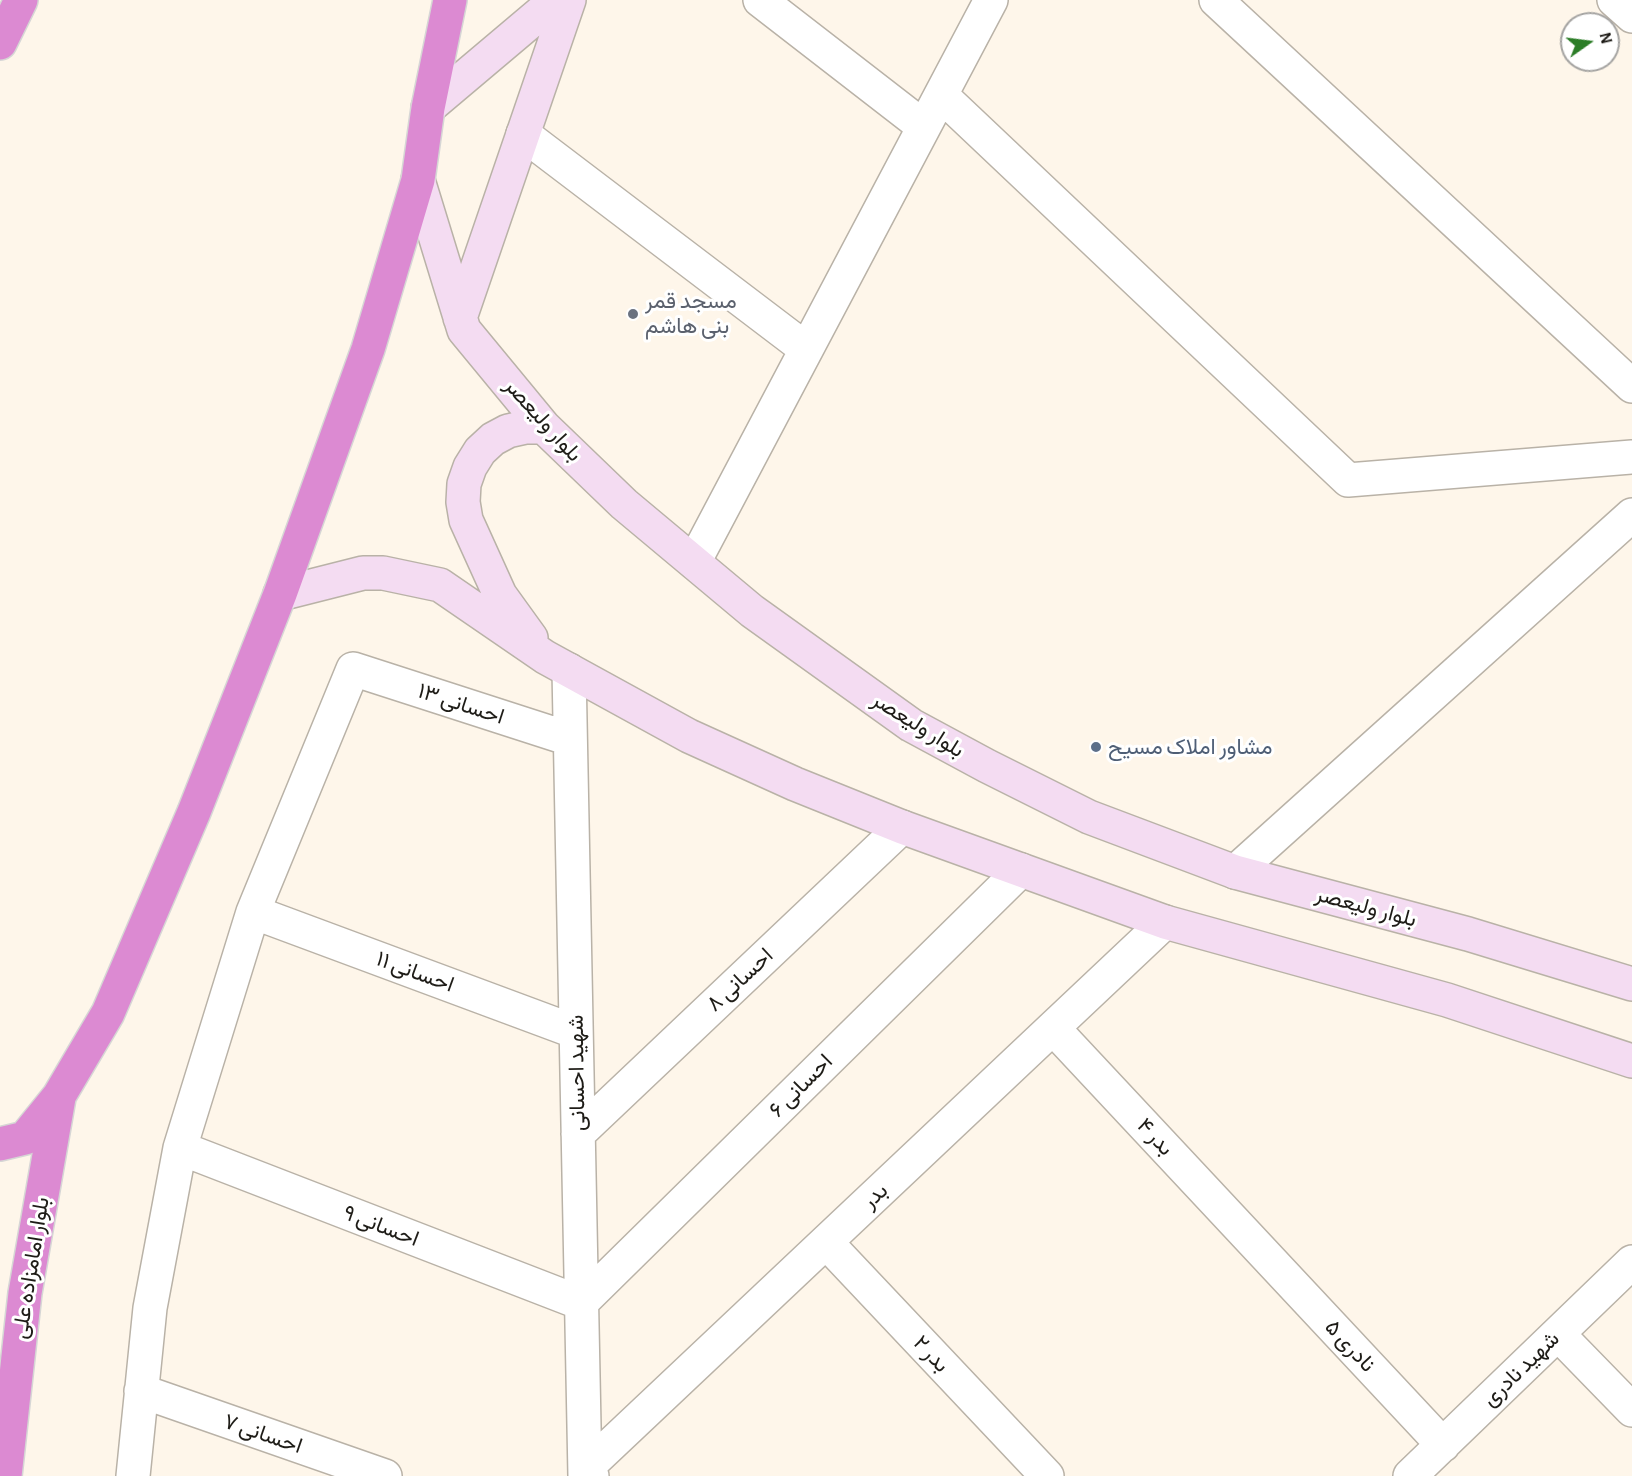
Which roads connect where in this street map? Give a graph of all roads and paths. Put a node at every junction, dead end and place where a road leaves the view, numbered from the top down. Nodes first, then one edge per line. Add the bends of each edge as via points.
1 (21, 0) edge
2 (450, 0) edge
3 (556, 0) edge
4 (568, 0) edge
5 (760, 0) edge
6 (991, 0) edge
7 (1216, 0) edge
8 (1614, 0) edge
9 (1632, 16) edge
10 (0, 43) edge
11 (941, 95) junction
12 (428, 108) junction
13 (924, 128) junction
14 (523, 134) junction
15 (418, 180) junction
16 (460, 318) junction
17 (806, 349) junction
18 (1632, 386) edge
19 (544, 427) junction
20 (1632, 457) edge
21 (1632, 514) edge
22 (694, 562) junction
23 (280, 594) junction
24 (557, 664) junction
25 (570, 739) junction
26 (902, 827) junction
27 (1021, 870) junction
28 (1235, 872) junction
29 (253, 912) junction
30 (1165, 922) junction
31 (1632, 984) edge
32 (1053, 1028) junction
33 (576, 1032) junction
34 (1632, 1061) edge
35 (59, 1096) junction
36 (578, 1134) junction
37 (0, 1144) edge
38 (180, 1148) junction
39 (826, 1242) junction
40 (1257, 1247) joint
41 (1632, 1262) edge
42 (581, 1303) junction
43 (1558, 1334) junction
44 (141, 1391) junction
45 (1632, 1410) edge
46 (1443, 1445) junction
47 (1042, 1471) edge
48 (587, 1474) edge
49 (5, 1476) edge
50 (133, 1476) edge
51 (385, 1476) edge
52 (1410, 1476) edge

1 - 10 highway
2 - 12 highway
3 - 12 main road
4 - 14 main road
5 - 13 street
6 - 11 street
7 - 18 street
8 - 9 street
11 - 13 street
11 - 20 street via 1348,480
12 - 15 highway
13 - 17 street
14 - 16 main road
14 - 17 street
15 - 16 main road, بلوار ولیعصر
15 - 23 highway via 368,349
16 - 19 main road, بلوار ولیعصر via 464,330
17 - 22 street
19 - 22 main road, بلوار ولیعصر via 624,504
19 - 24 main road via 508,431 486,445 470,467 462,502 466,520 500,595
21 - 28 street
22 - 28 main road, بلوار ولیعصر via 752,611 911,725 1089,817
23 - 24 main road via 363,573 383,573 440,585
23 - 35 highway via 194,812 108,1013
24 - 25 street, شهید احسانی
24 - 26 main road via 689,736
25 - 29 street, احسانی ۱۳ via 353,669
25 - 33 street, شهید احسانی
26 - 27 main road
26 - 36 street, احسانی ۸
27 - 30 main road
27 - 42 street, احسانی ۶
28 - 31 main road, بلوار ولیعصر via 1468,934
29 - 33 street, احسانی ۱۱
29 - 38 street
30 - 32 street, بدر
30 - 34 main road via 1447,1000
32 - 39 street, بدر
32 - 40 street, بدر ۴
33 - 36 street, شهید احسانی
35 - 37 highway via 25,1138
35 - 49 highway, بلوار امامزاده علی via 25,1293
36 - 42 street, شهید احسانی
38 - 42 street, احسانی ۹
38 - 44 street via 150,1308
39 - 47 street, بدر ۲
39 - 48 street, بدر
40 - 46 street, نادری ۵
41 - 43 street, شهید نادری
42 - 48 street, شهید احسانی
43 - 45 street
43 - 46 street, شهید نادری
44 - 50 street
44 - 51 street, احسانی ۷
46 - 52 street, شهید نادری

